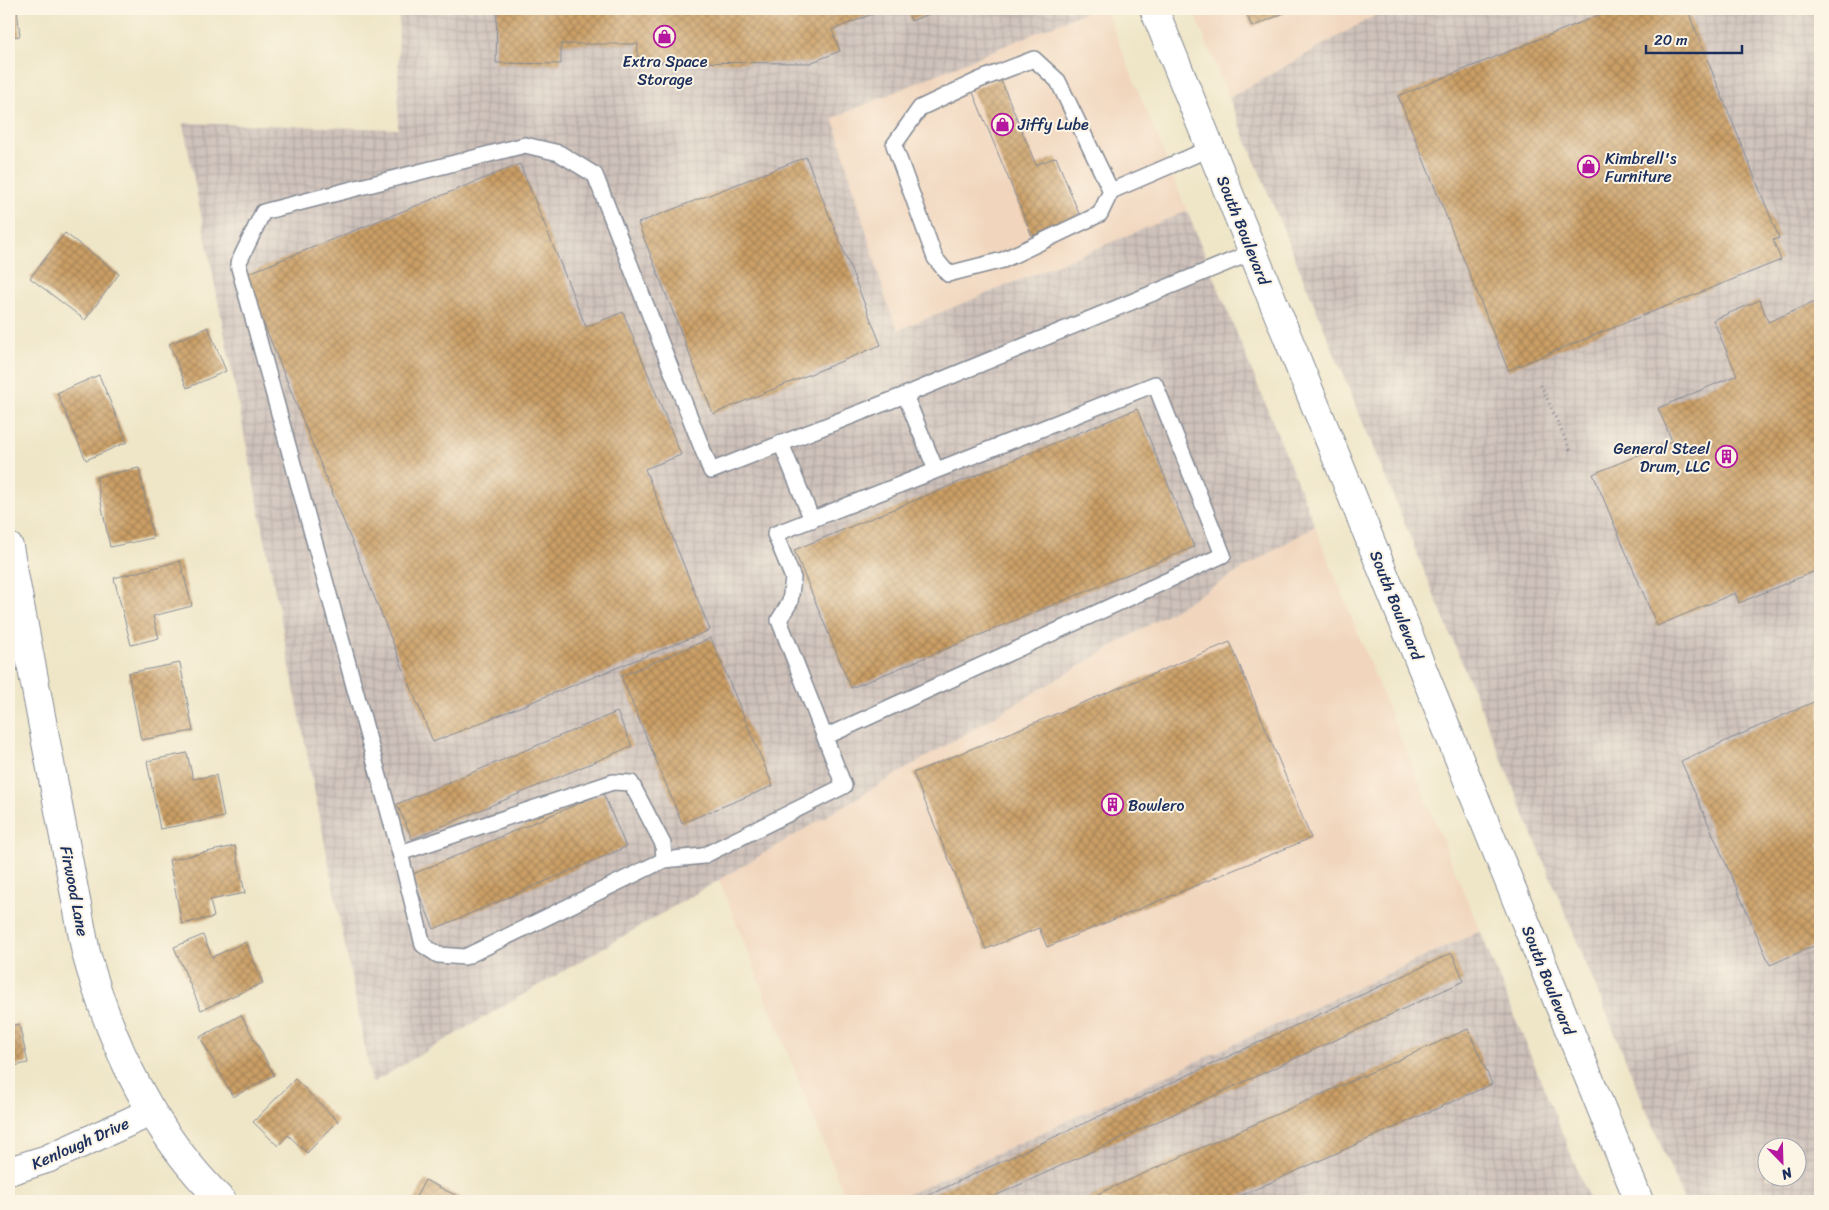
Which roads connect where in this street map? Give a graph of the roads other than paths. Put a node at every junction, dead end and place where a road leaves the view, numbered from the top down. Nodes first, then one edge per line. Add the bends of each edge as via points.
1 (1154, 9) edge
2 (1211, 148) junction
3 (1111, 191) junction
4 (1254, 252) junction
5 (905, 395) junction
6 (781, 443) junction
7 (936, 470) junction
8 (812, 520) junction
9 (9, 547) edge
10 (825, 737) junction
11 (400, 853) junction
12 (664, 860) junction
13 (151, 1112) junction
14 (9, 1172) edge
15 (222, 1201) edge
16 (1640, 1201) edge

1 - 2 main road, South Boulevard
2 - 3 lane
2 - 4 main road, South Boulevard
3 - 3 lane via 1100,214 1003,260 948,274 936,258 894,145 920,108 1034,59 1058,82
4 - 5 lane
4 - 16 main road, South Boulevard
5 - 6 lane
5 - 7 lane
6 - 8 lane
6 - 11 lane via 711,471 595,175 559,153 525,145 262,212 238,264
7 - 8 lane
7 - 10 lane via 1155,384 1223,555
8 - 10 lane via 775,534 793,578 790,602 778,620
9 - 13 main road, Firwood Lane via 86,953 122,1056
10 - 12 lane via 844,786 703,856
11 - 12 lane via 613,782 631,784 664,844
11 - 12 lane via 423,945 438,955 465,957
13 - 14 main road, Kenlough Drive via 47,1159
13 - 15 main road, Firwood Lane via 181,1155

